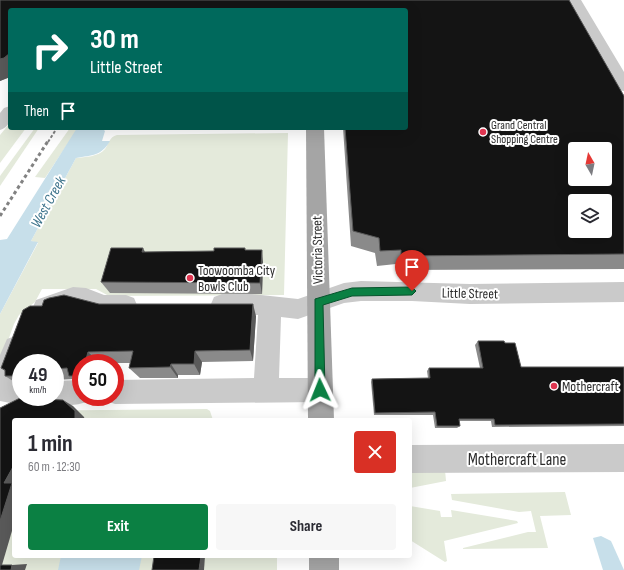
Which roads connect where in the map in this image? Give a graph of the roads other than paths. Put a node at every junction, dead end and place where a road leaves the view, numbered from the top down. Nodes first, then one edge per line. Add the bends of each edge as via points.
1 (574, 0) edge
2 (624, 86) edge
3 (8, 114) edge
4 (0, 124) edge
5 (315, 130) edge
6 (624, 292) edge
7 (318, 302) junction
8 (204, 304) edge
9 (150, 305) edge
10 (270, 307) junction
11 (13, 354) edge
12 (12, 357) edge
13 (320, 390) junction
14 (266, 391) junction
15 (124, 392) edge
16 (12, 393) edge
17 (321, 418) edge
18 (624, 458) edge
19 (412, 459) edge
20 (324, 558) edge
21 (324, 570) edge

1 - 2 street
3 - 4 street
5 - 7 main road, Victoria Street
6 - 7 street, Little Street via 470,294 361,291 344,293
7 - 10 street, Little Street via 298,309
7 - 13 main road, Victoria Street
8 - 10 street, Little Street via 251,304
9 - 11 street via 104,305 80,297 65,299 34,311 24,323
10 - 14 street
12 - 16 street via 2,385 5,391
13 - 14 street
13 - 17 main road, Victoria Street
14 - 15 street
18 - 19 street, Mothercraft Lane
20 - 21 main road

